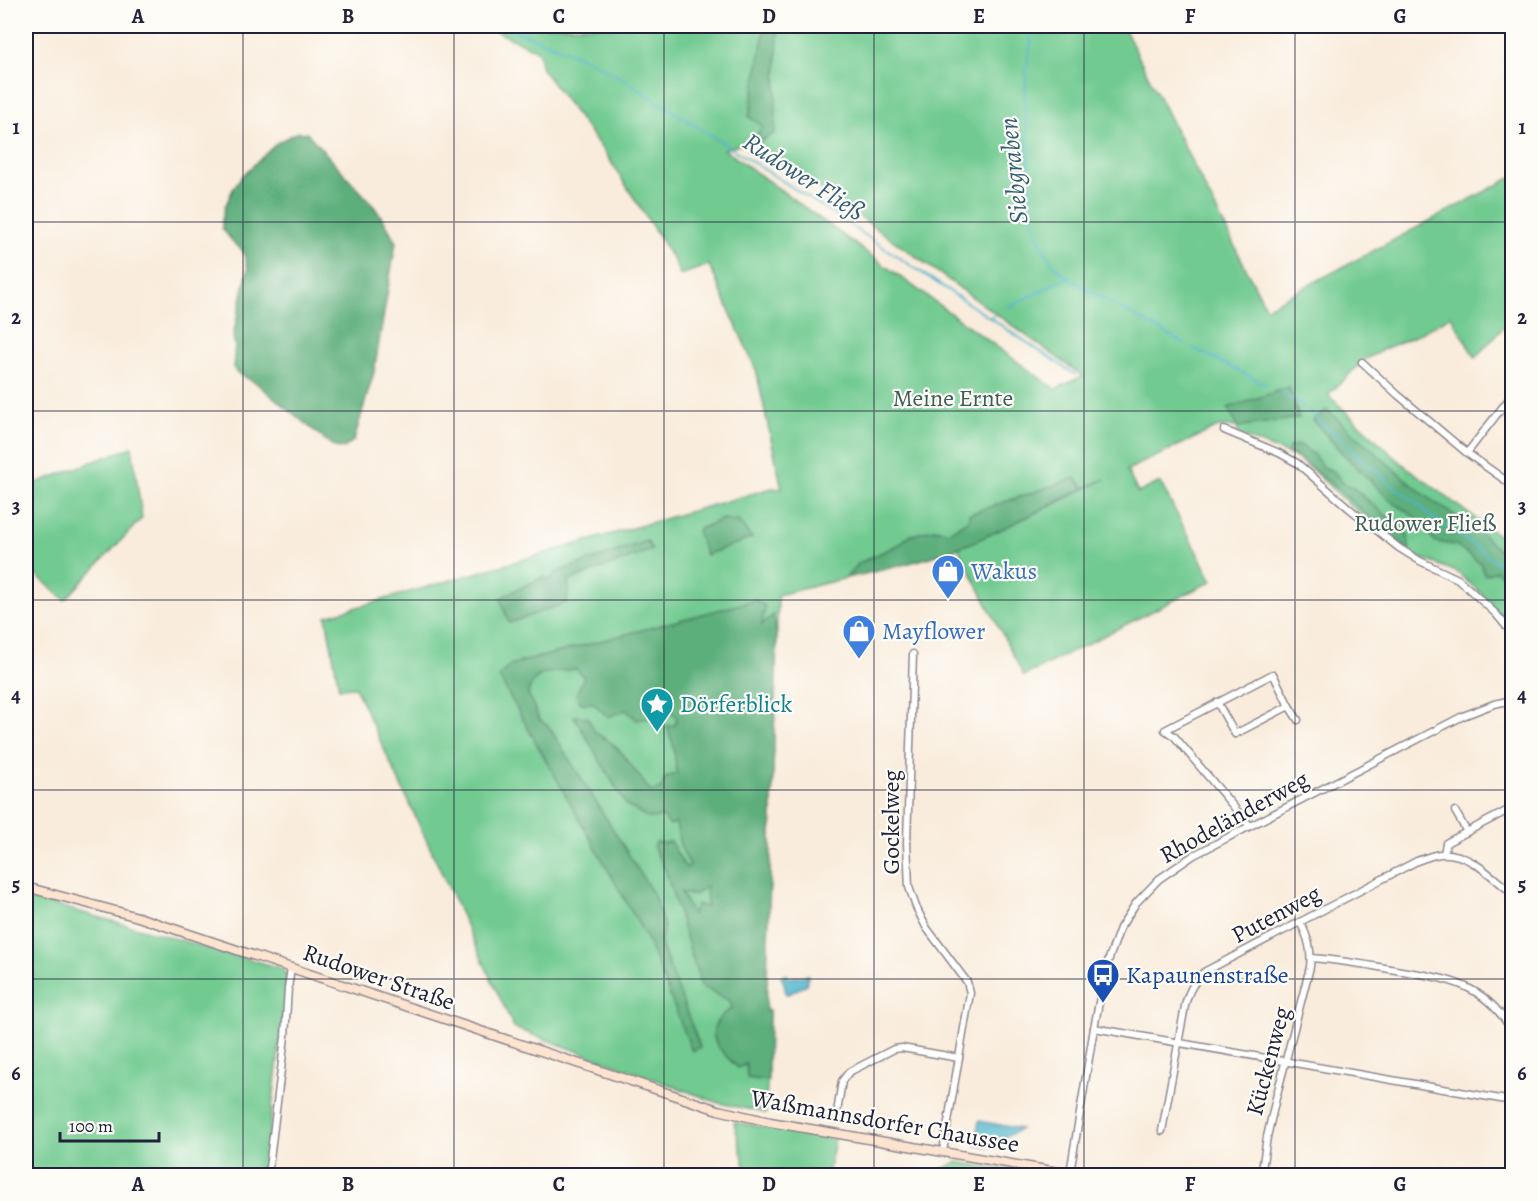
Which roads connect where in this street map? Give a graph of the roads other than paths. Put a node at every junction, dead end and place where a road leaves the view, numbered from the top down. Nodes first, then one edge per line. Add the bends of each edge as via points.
1 (1362, 362) dead end
2 (1512, 395) edge
3 (1224, 430) dead end
4 (1467, 453) junction
5 (1512, 485) edge
6 (1512, 633) edge
7 (913, 654) dead end
8 (1512, 699) edge
9 (1217, 702) junction
10 (1289, 706) junction
11 (1298, 720) dead end
12 (1512, 808) edge
13 (1455, 811) dead end
14 (1250, 825) junction
15 (1467, 832) junction
16 (1444, 854) junction
17 (26, 887) edge
18 (1512, 893) edge
19 (1300, 922) junction
20 (1311, 958) junction
21 (291, 968) junction
22 (1094, 1028) junction
23 (1512, 1031) edge
24 (1179, 1043) junction
25 (959, 1058) junction
26 (1286, 1061) junction
27 (1512, 1101) edge
28 (718, 1110) joint
29 (836, 1119) dead end
30 (1162, 1131) dead end
31 (943, 1151) junction
32 (1070, 1173) junction
33 (268, 1176) edge
34 (1081, 1176) edge
35 (1261, 1176) edge

1 - 4 street
2 - 4 street
3 - 6 street via 1298,463 1399,548 1458,579
4 - 5 street
7 - 25 street, Gockelweg via 908,878 912,898 926,927 970,988
8 - 14 street, Rhodeländerweg via 1463,716
9 - 10 street via 1235,734
9 - 10 street via 1273,674
9 - 14 street via 1165,730
10 - 11 street
12 - 15 street
13 - 15 street
14 - 22 street, Rhodeländerweg via 1182,863 1159,879 1136,903 1114,942
15 - 16 street via 1446,843
16 - 18 street via 1475,864
16 - 19 street, Putenweg via 1418,861
17 - 21 street, Rudower Straße via 138,917
19 - 20 street, Kückenweg
19 - 24 street, Putenweg via 1204,972 1196,980 1189,991
20 - 23 street via 1451,980 1492,1003
20 - 26 street, Kückenweg
21 - 28 street, Rudower Straße
21 - 33 street
22 - 24 street
22 - 32 street, Rhodeländerweg
24 - 26 street
24 - 30 street, Putenweg
25 - 29 street via 894,1049 844,1076
25 - 31 street, Gockelweg
26 - 27 street
26 - 35 street, Kückenweg
28 - 31 street, Waßmannsdorfer Chaussee
31 - 32 street, Waßmannsdorfer Chaussee
32 - 34 street, Waßmannsdorfer Chaussee

